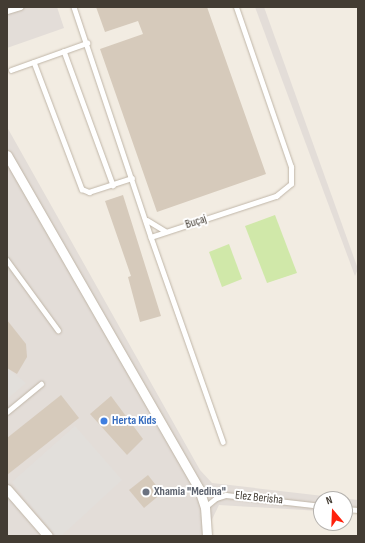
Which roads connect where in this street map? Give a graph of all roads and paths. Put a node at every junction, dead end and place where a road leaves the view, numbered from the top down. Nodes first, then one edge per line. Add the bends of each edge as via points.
1 (20, 7) edge
2 (74, 7) edge
3 (236, 7) edge
4 (7, 11) edge
5 (87, 43) junction
6 (64, 51) junction
7 (34, 62) junction
8 (11, 70) dead end
9 (7, 155) edge
10 (132, 178) junction
11 (113, 185) junction
12 (144, 215) junction
13 (170, 231) junction
14 (151, 237) junction
15 (7, 260) edge
16 (58, 330) dead end
17 (41, 384) dead end
18 (7, 412) edge
19 (222, 442) dead end
20 (7, 489) edge
21 (313, 505) edge
22 (205, 507) junction
23 (48, 536) edge
24 (207, 536) edge

1 - 4 lane
2 - 5 lane
3 - 13 lane, Buçaj via 291,166 291,184 276,196
5 - 6 lane
5 - 10 lane
6 - 7 lane
6 - 11 lane
7 - 8 lane
7 - 11 lane via 78,184 89,192
9 - 22 street via 187,466
10 - 11 lane
10 - 12 lane
12 - 13 lane via 153,227
12 - 14 lane
13 - 14 lane, Buçaj
14 - 19 lane
15 - 16 lane
17 - 18 lane
20 - 23 street
21 - 22 lane, Elez Berisha via 226,495 216,498
22 - 24 street

